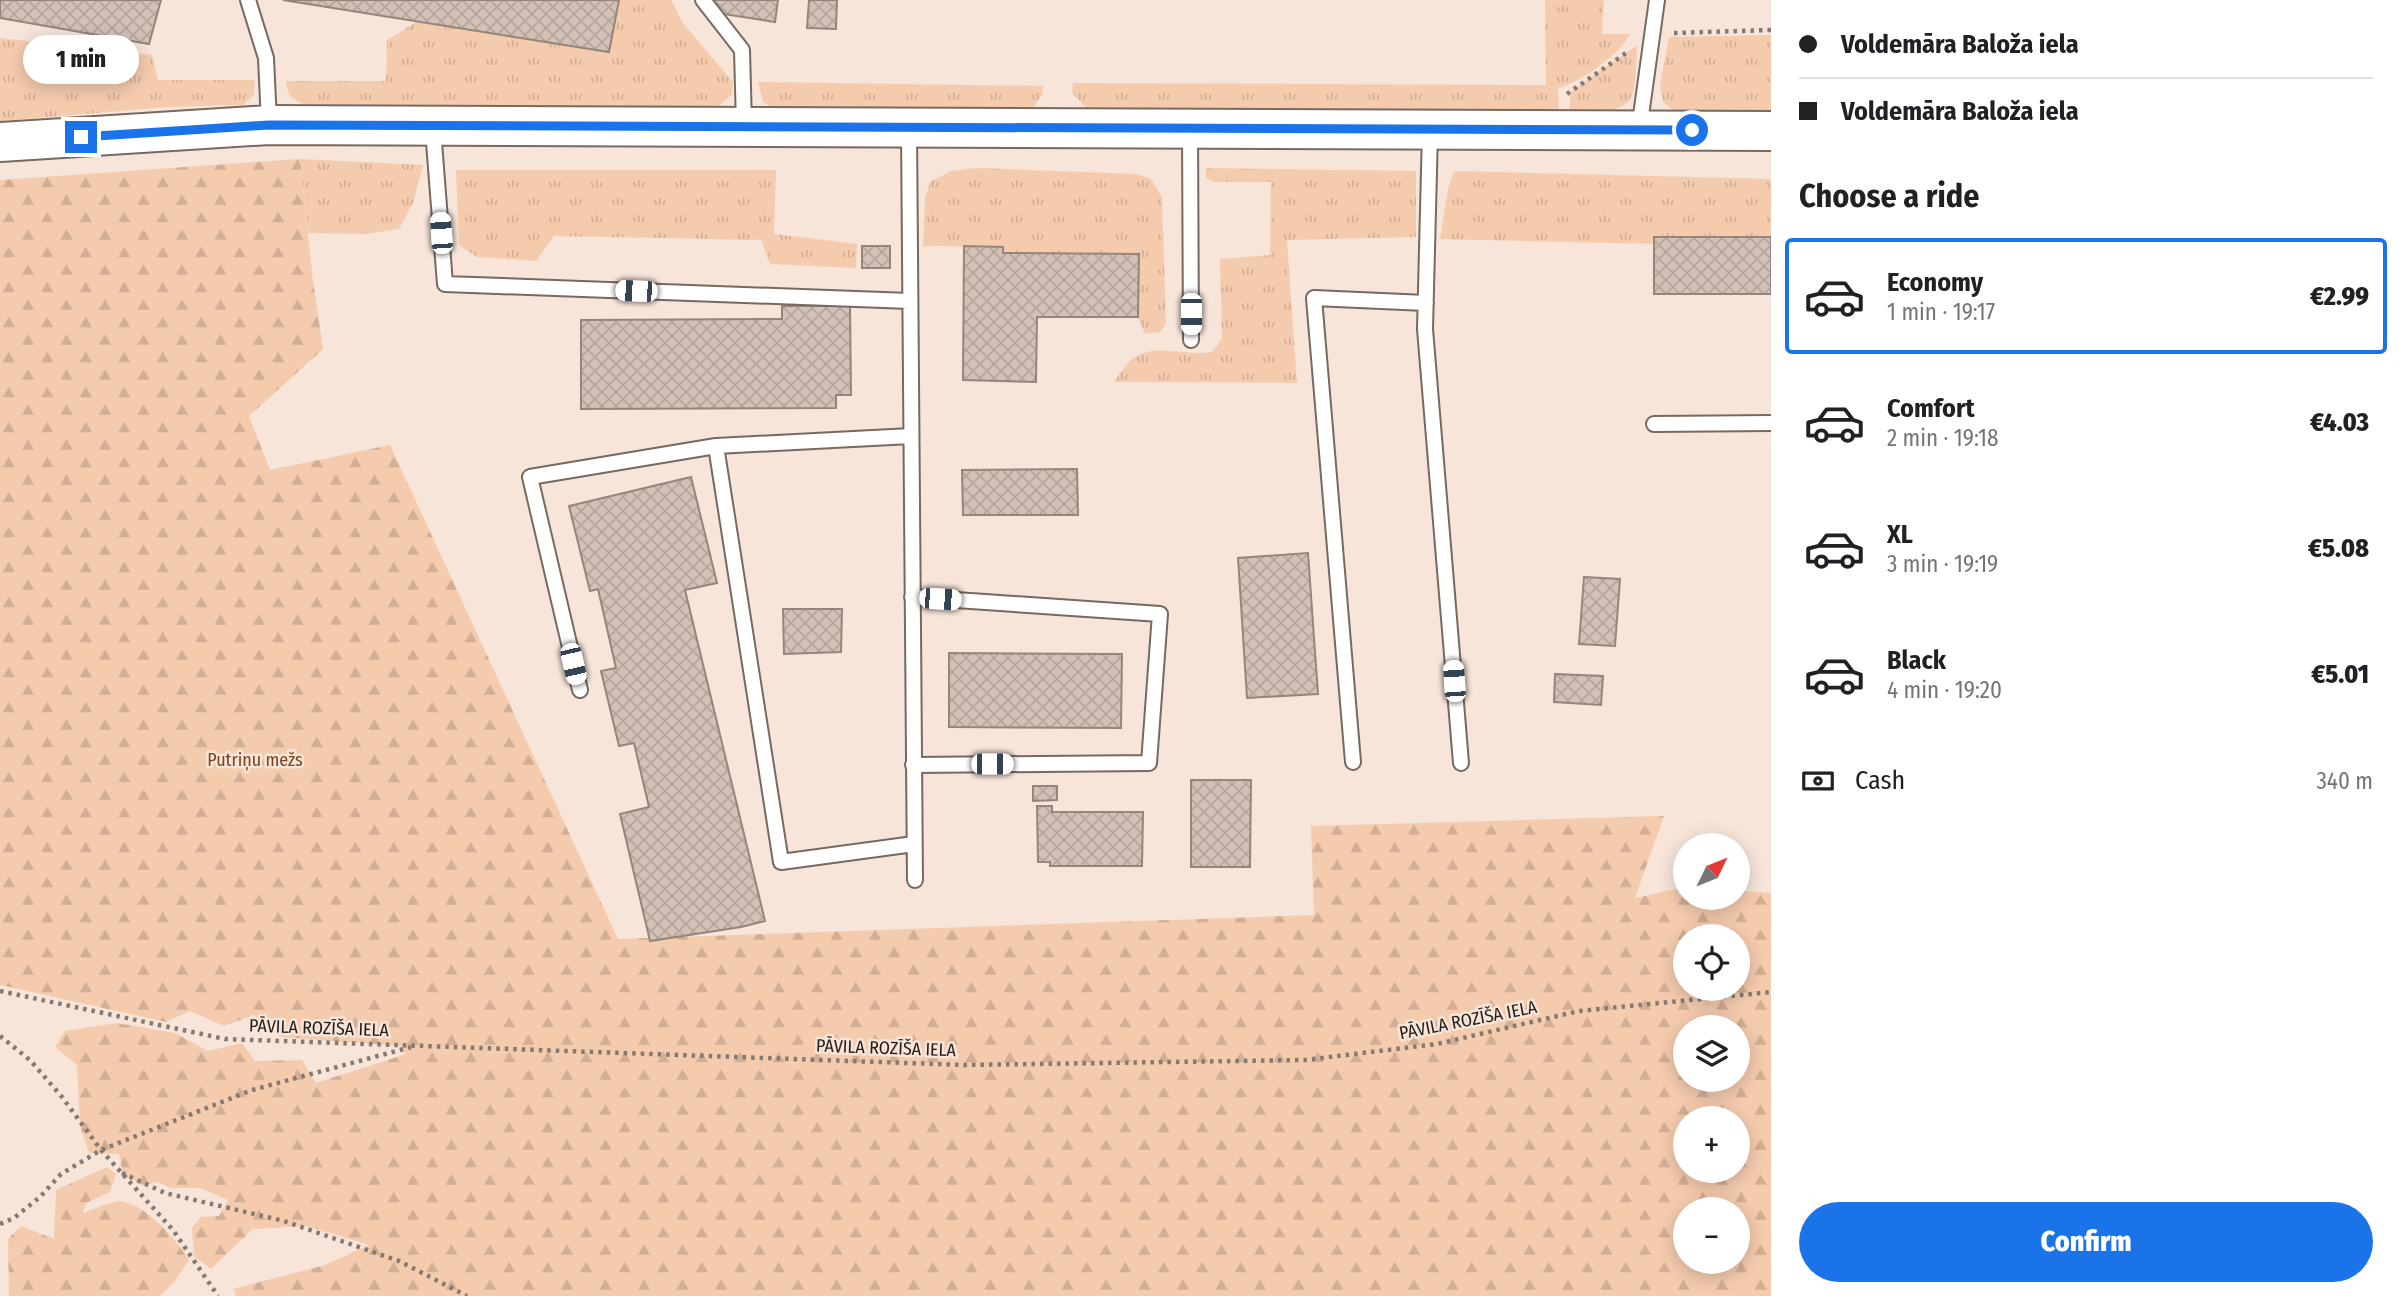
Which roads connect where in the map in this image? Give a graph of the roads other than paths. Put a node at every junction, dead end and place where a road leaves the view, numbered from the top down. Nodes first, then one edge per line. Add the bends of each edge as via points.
1 (248, 0) edge
2 (703, 0) edge
3 (1657, 0) edge
4 (269, 125) junction
5 (433, 126) junction
6 (744, 127) junction
7 (909, 127) junction
8 (1190, 128) junction
9 (1430, 129) junction
10 (1639, 130) junction
11 (1771, 131) edge
12 (0, 142) edge
13 (910, 301) junction
14 (1426, 303) junction
15 (1191, 340) dead end
16 (1771, 423) edge
17 (1654, 424) dead end
18 (911, 436) junction
19 (716, 446) junction
20 (912, 597) junction
21 (579, 690) dead end
22 (1353, 762) dead end
23 (1461, 763) dead end
24 (914, 765) junction
25 (914, 844) junction
26 (915, 880) dead end

1 - 4 lane via 267,58
2 - 6 lane via 742,50
3 - 10 lane
4 - 5 main road
4 - 12 main road
5 - 6 main road
5 - 13 lane via 445,284
6 - 7 main road
7 - 8 main road
7 - 13 lane
8 - 9 main road
8 - 15 lane
9 - 10 main road
9 - 14 lane
10 - 11 main road
13 - 18 lane
14 - 22 lane via 1314,298
14 - 23 lane
16 - 17 lane
18 - 19 lane
18 - 20 lane
19 - 21 lane via 530,477
19 - 25 lane via 781,862
20 - 24 lane
20 - 24 lane via 1160,614 1149,763
24 - 25 lane
25 - 26 lane

